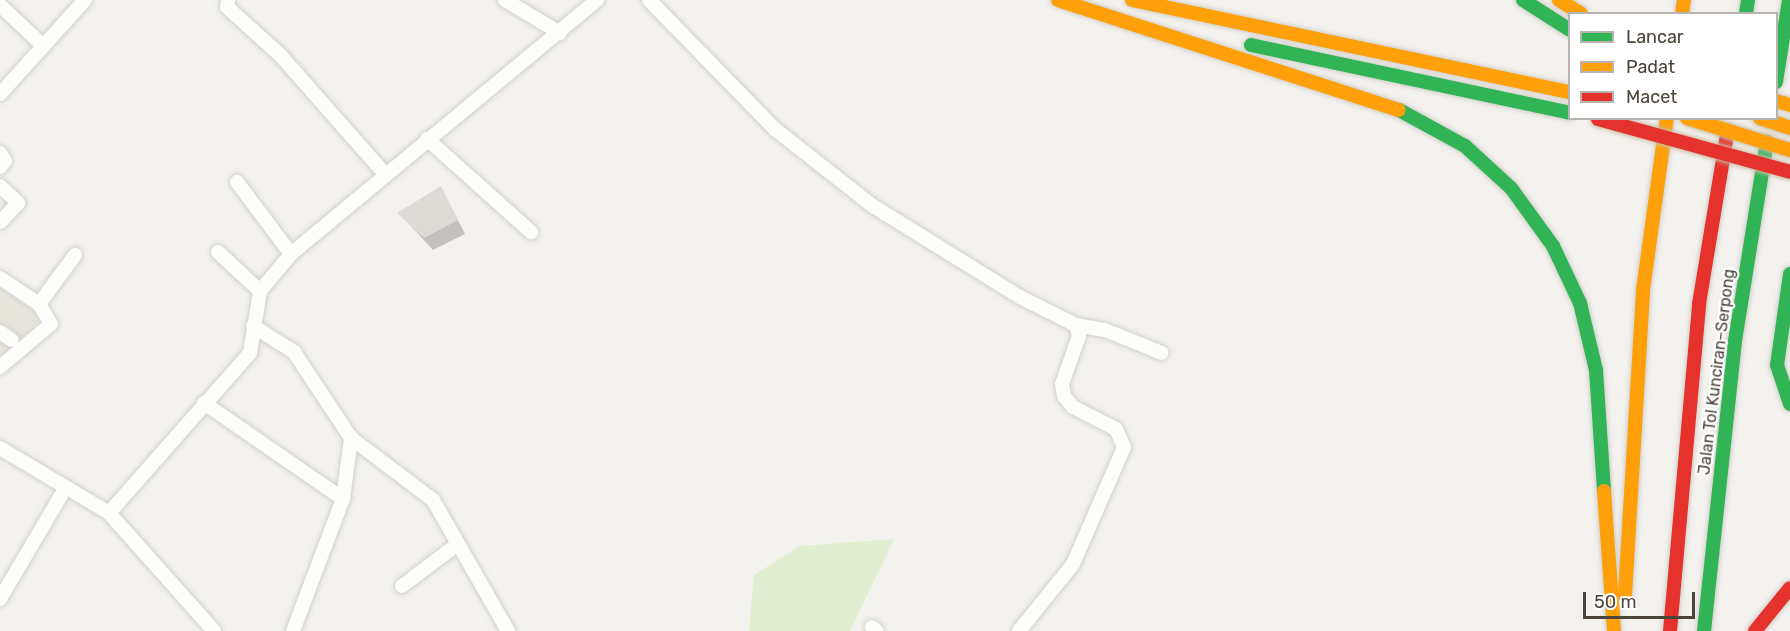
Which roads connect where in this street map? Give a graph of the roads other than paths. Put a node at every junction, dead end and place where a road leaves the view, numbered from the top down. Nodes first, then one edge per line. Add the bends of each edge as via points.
1 (85, 0) edge
2 (228, 0) edge
3 (505, 0) edge
4 (597, 0) edge
5 (649, 0) edge
6 (1058, 0) edge
7 (1132, 0) edge
8 (1523, 0) edge
9 (1559, 0) edge
10 (1790, 0) edge
11 (0, 5) edge
12 (1578, 12) edge
13 (1110, 14) junction
14 (1568, 29) edge
15 (560, 33) junction
16 (40, 44) junction
17 (1778, 70) edge
18 (1568, 92) edge
19 (0, 94) edge
20 (1568, 113) edge
21 (1600, 120) edge
22 (1667, 120) edge
23 (1693, 120) edge
24 (1729, 120) edge
25 (1766, 120) edge
26 (1771, 120) edge
27 (1790, 128) edge
28 (427, 139) junction
29 (1790, 150) edge
30 (0, 153) edge
31 (0, 166) edge
32 (1790, 172) edge
33 (384, 173) junction
34 (237, 182) dead end
35 (0, 186) edge
36 (0, 222) edge
37 (531, 232) dead end
38 (218, 252) dead end
39 (291, 254) junction
40 (75, 255) dead end
41 (1790, 274) edge
42 (0, 278) edge
43 (260, 291) junction
44 (39, 304) junction
45 (1076, 325) junction
46 (253, 326) junction
47 (0, 332) edge
48 (12, 340) dead end
49 (1162, 353) dead end
50 (0, 367) edge
51 (204, 403) junction
52 (1790, 404) edge
53 (351, 438) junction
54 (0, 448) edge
55 (66, 487) junction
56 (343, 499) junction
57 (109, 513) junction
58 (458, 544) junction
59 (402, 586) dead end
60 (1790, 588) edge
61 (0, 599) edge
62 (214, 631) edge
63 (293, 631) edge
64 (508, 631) edge
65 (1019, 631) edge
66 (1614, 631) edge
67 (1623, 631) edge
68 (1670, 631) edge
69 (1704, 631) edge
70 (1755, 631) edge

1 - 16 street via 72,19
2 - 33 street via 227,7 281,56
3 - 15 street
4 - 15 street
5 - 45 street via 775,129 822,170 1020,297
6 - 13 highway
7 - 18 highway
8 - 14 highway
9 - 12 highway
10 - 17 highway
11 - 16 street
13 - 20 highway
13 - 66 highway via 1408,113 1465,146 1511,188 1552,246 1580,303 1596,370
15 - 28 street
16 - 19 street
21 - 32 highway, bridge
22 - 67 highway via 1643,290
23 - 29 highway, bridge
24 - 68 highway, Jalan Tol Kunciran–Serpong via 1699,304
25 - 27 highway, bridge
26 - 69 highway, Jalan Tol Kunciran–Serpong via 1735,341
28 - 33 street
28 - 37 street
30 - 31 street via 5,161
33 - 39 street
34 - 39 street
35 - 36 street via 18,203
38 - 43 street
39 - 43 street
40 - 44 street
41 - 52 highway via 1777,365
42 - 44 street
43 - 46 street
44 - 50 street via 51,324
45 - 49 street via 1105,330
45 - 65 street via 1079,336 1062,384 1064,396 1072,407 1116,429 1124,447 1073,564
46 - 51 street via 250,353
46 - 53 street via 294,352
47 - 48 street
51 - 56 street
51 - 57 street
53 - 56 street
53 - 58 street via 433,500
54 - 55 street
55 - 57 street
55 - 61 street
56 - 63 street
57 - 62 street
58 - 59 street
58 - 64 street
60 - 70 highway

